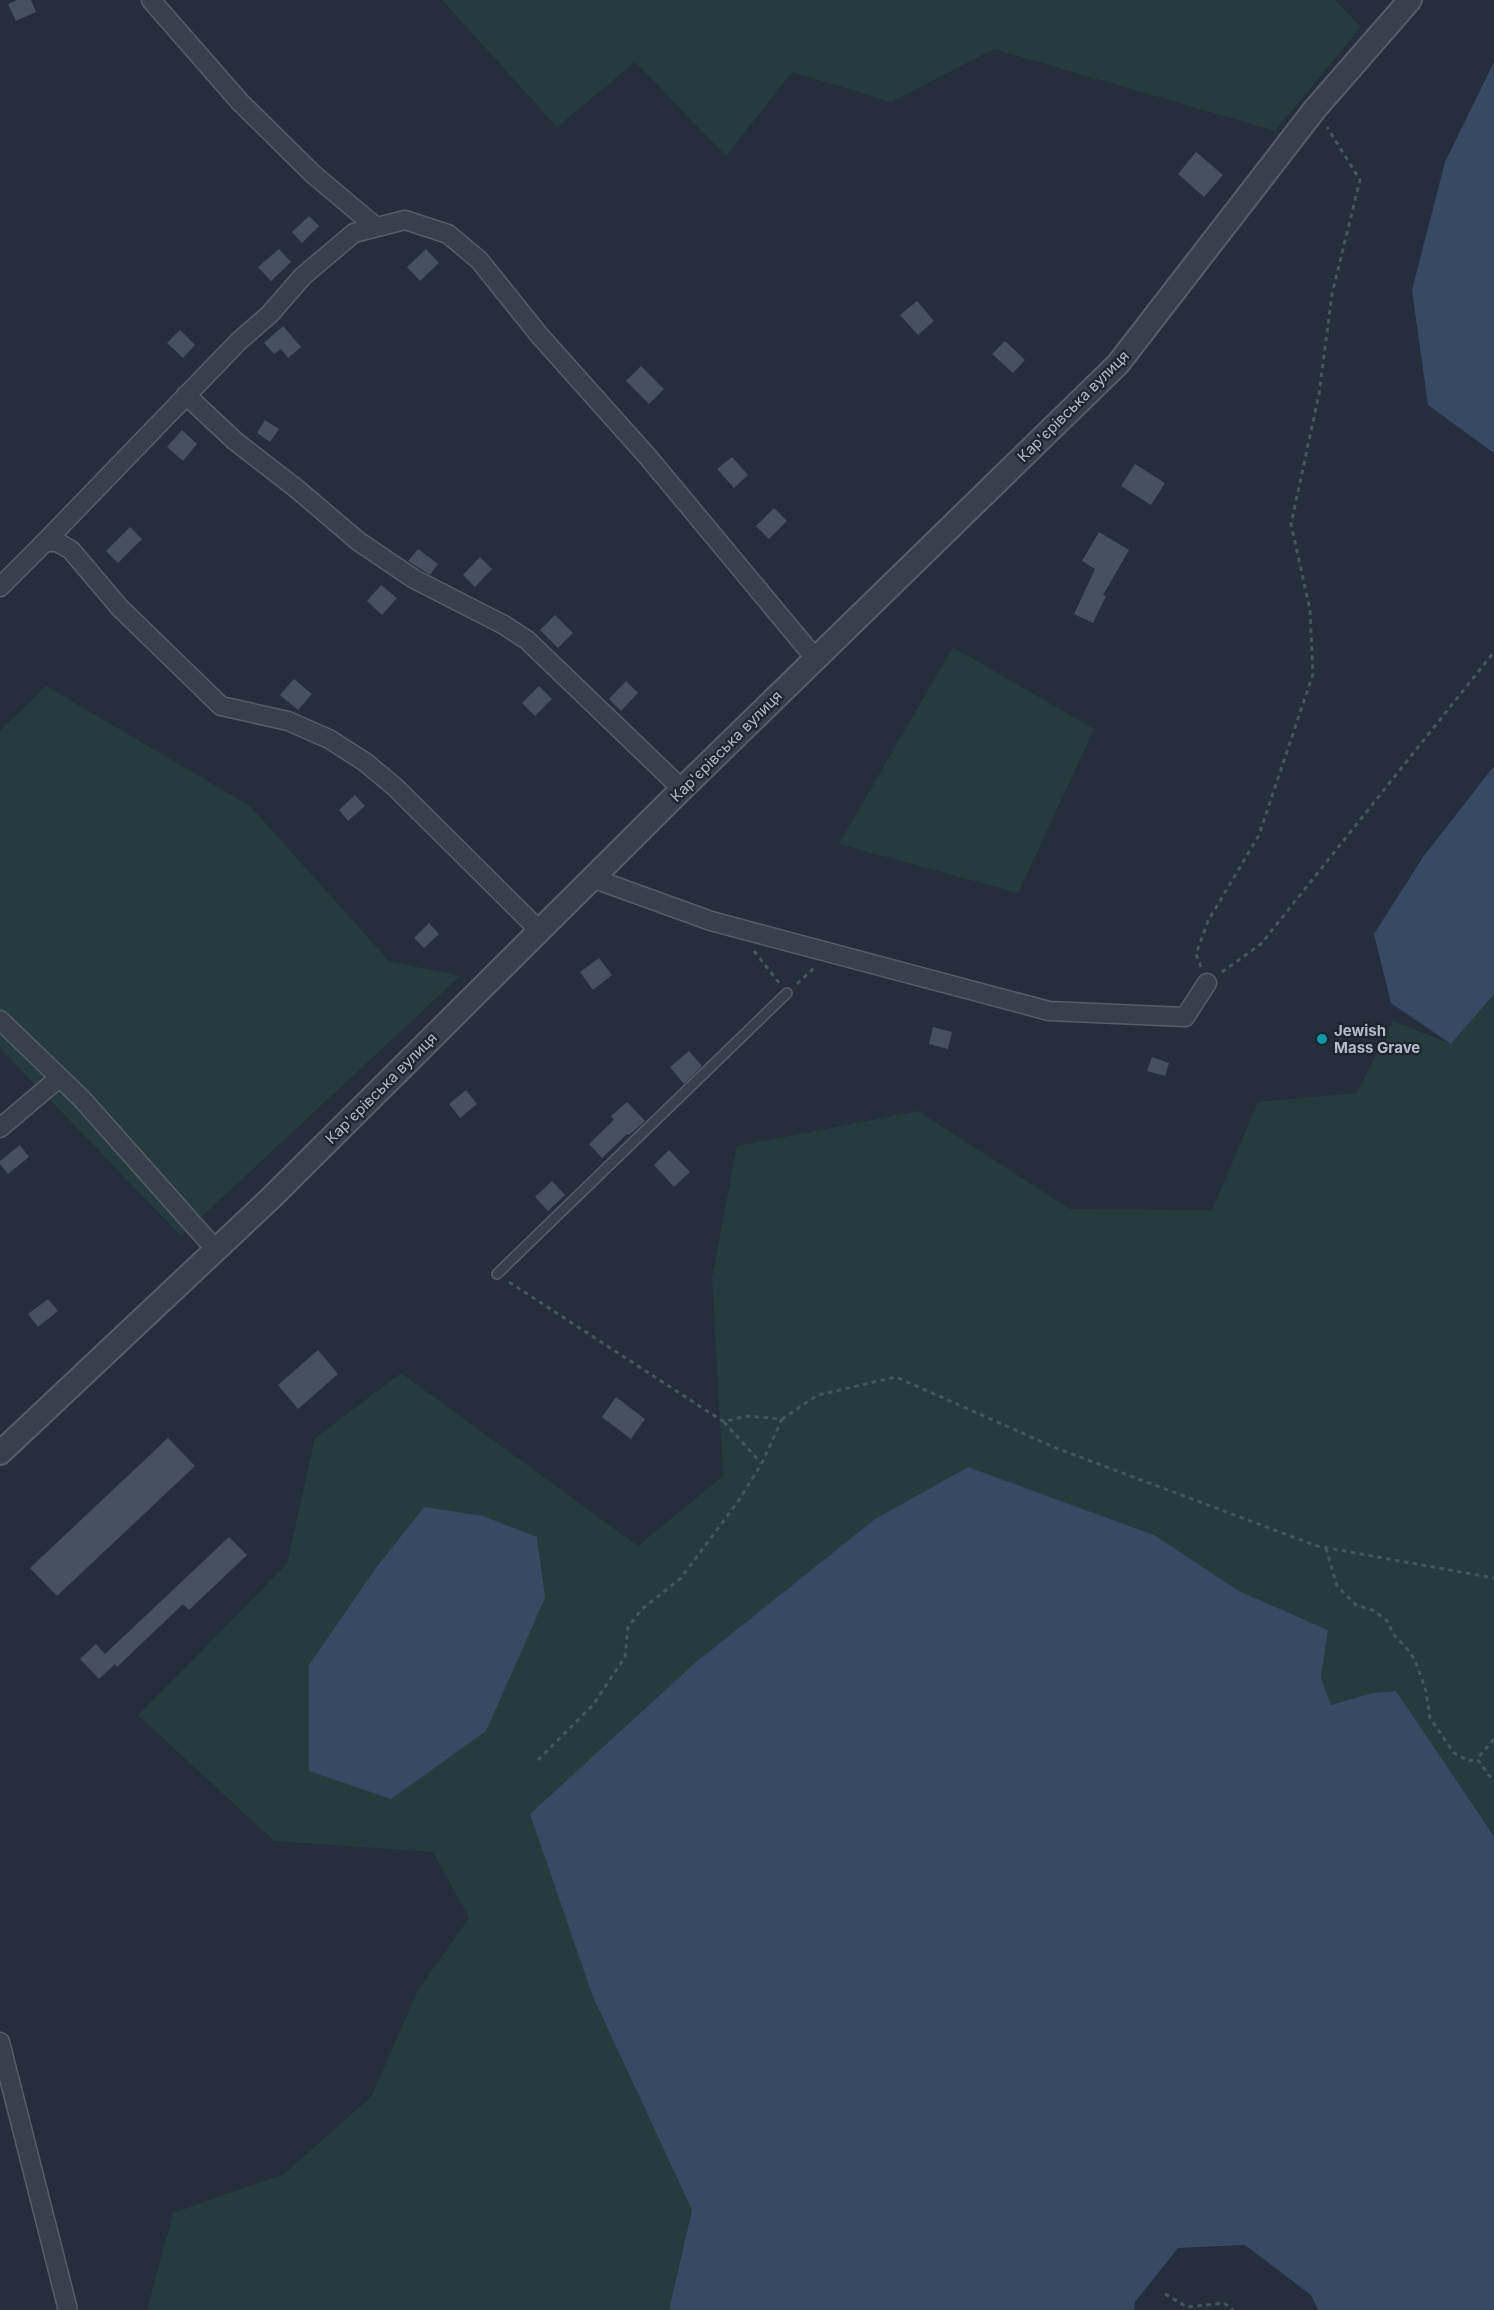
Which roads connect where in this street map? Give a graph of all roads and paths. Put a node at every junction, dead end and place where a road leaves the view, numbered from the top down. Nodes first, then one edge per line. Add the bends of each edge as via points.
1 (151, 0) edge
2 (1410, 0) edge
3 (1315, 109) junction
4 (376, 227) junction
5 (186, 395) junction
6 (45, 542) junction
7 (0, 587) edge
8 (1494, 652) edge
9 (815, 658) junction
10 (682, 789) junction
11 (592, 878) junction
12 (734, 927) junction
13 (539, 930) junction
14 (832, 953) junction
15 (1207, 983) junction
16 (787, 993) junction
17 (0, 1020) edge
18 (59, 1078) junction
19 (0, 1128) edge
20 (216, 1250) junction
21 (497, 1274) joint
22 (782, 1419) junction
23 (724, 1422) junction
24 (0, 1453) edge
25 (762, 1463) junction
26 (1326, 1548) junction
27 (1494, 1578) edge
28 (1494, 1739) edge
29 (1477, 1759) junction
30 (538, 1760) dead end
31 (1494, 1782) edge
32 (0, 2042) edge
33 (1166, 2294) dead end
34 (68, 2310) edge
35 (1233, 2310) edge

1 - 4 street via 240,102
2 - 3 street, Кар'єрівська вулиця
3 - 9 street, Кар'єрівська вулиця via 1118,364
3 - 15 path via 1360,180 1332,294 1319,394 1291,524 1310,610 1313,674 1260,835 1208,921 1196,954
4 - 5 street via 354,233 303,276 270,314
4 - 9 street via 405,220 448,234 479,260
5 - 6 street
5 - 10 street via 235,441 358,541 414,579 528,640
6 - 7 street
6 - 13 street via 57,542 71,550 120,608 221,706 288,721 365,762
8 - 15 path via 1261,944
9 - 10 street, Кар'єрівська вулиця
10 - 11 street, Кар'єрівська вулиця
11 - 12 street
11 - 13 street, Кар'єрівська вулиця
12 - 14 street
12 - 16 path
13 - 20 street, Кар'єрівська вулиця
14 - 15 street via 1049,1011 1185,1017
14 - 16 path
16 - 21 lane
17 - 18 street
18 - 19 street
18 - 20 street
20 - 24 street, Кар'єрівська вулиця
21 - 23 path
22 - 23 path via 745,1416
22 - 25 path
22 - 26 path via 819,1395 896,1377 1056,1448
23 - 25 path
25 - 30 path via 681,1578 642,1609 628,1627 626,1657 593,1705
26 - 27 path
26 - 29 path via 1337,1586 1356,1605 1375,1611 1388,1622 1415,1660 1430,1718 1442,1737 1454,1752 1469,1761
28 - 29 path
29 - 31 path
32 - 34 street
33 - 35 path via 1187,2307 1224,2303

